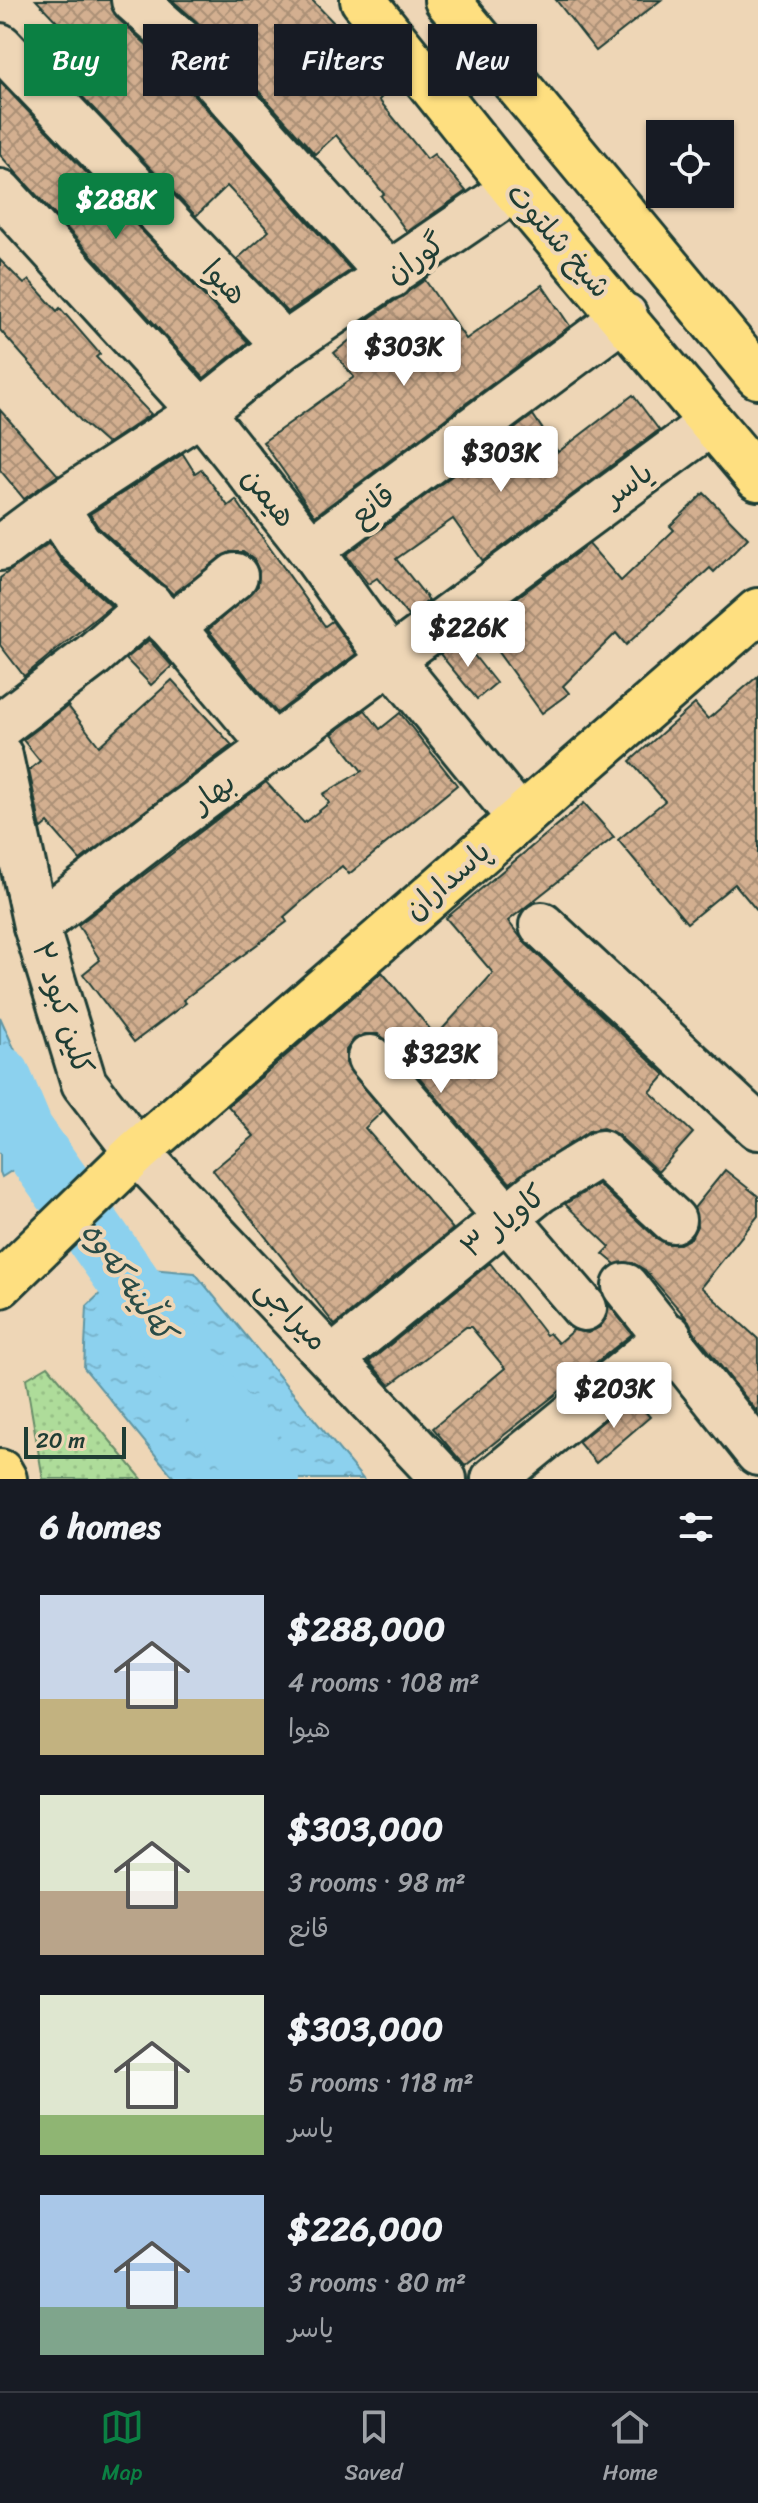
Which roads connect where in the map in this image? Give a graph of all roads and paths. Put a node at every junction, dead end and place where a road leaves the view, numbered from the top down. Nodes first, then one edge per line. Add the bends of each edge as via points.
1 (134, 0) edge
2 (363, 0) edge
3 (447, 0) edge
4 (0, 46) edge
5 (514, 189) junction
6 (0, 192) edge
7 (390, 276) junction
8 (625, 316) junction
9 (285, 345) junction
10 (758, 376) edge
11 (201, 412) junction
12 (711, 423) junction
13 (758, 478) edge
14 (55, 507) junction
15 (0, 548) edge
16 (311, 550) junction
17 (235, 576) dead end
18 (758, 611) edge
19 (161, 616) junction
20 (390, 659) junction
21 (0, 726) edge
22 (274, 748) junction
23 (0, 756) edge
24 (519, 817) junction
25 (542, 925) dead end
26 (36, 926) junction
27 (370, 1058) dead end
28 (758, 1127) edge
29 (137, 1152) junction
30 (505, 1218) junction
31 (673, 1220) dead end
32 (0, 1285) edge
33 (625, 1286) dead end
34 (584, 1308) dead end
35 (669, 1336) junction
36 (334, 1358) junction
37 (758, 1453) edge
38 (0, 1472) edge
39 (4, 1479) edge
40 (444, 1479) edge
41 (494, 1479) edge

1 - 7 street via 178,39
2 - 5 main road, شیخ شلتوت
3 - 10 main road
4 - 9 street, هیوا
5 - 7 street, گوران
5 - 8 main road, شیخ شلتوت
6 - 11 street, هیمن
7 - 9 street, گوران
8 - 12 main road, شیخ شلتوت
8 - 16 street, قانع
9 - 11 street, گوران
11 - 14 street, گوران
11 - 16 street, هیمن
12 - 13 main road, شیخ شلتوت
12 - 20 street, یاسر
14 - 15 street, گوران
14 - 19 street via 79,543
16 - 20 street, هیمن
17 - 19 street
18 - 24 main road, پاسداران
19 - 21 street via 92,656
19 - 22 street
20 - 22 street, بهار
20 - 24 street, هیمن
22 - 26 street, بهار
23 - 26 street, کلین کبود ۲
24 - 29 main road, پاسداران
25 - 28 street
26 - 29 street, کلین کبود ۲ via 84,1083
27 - 30 street
29 - 32 main road, پاسداران
29 - 36 street, میراجی
30 - 31 street, کاویار ۳ via 601,1153
30 - 34 street
30 - 36 street, کاویار ۳
33 - 35 street
35 - 37 street
35 - 41 street
36 - 40 street, میراجی
38 - 39 main road

